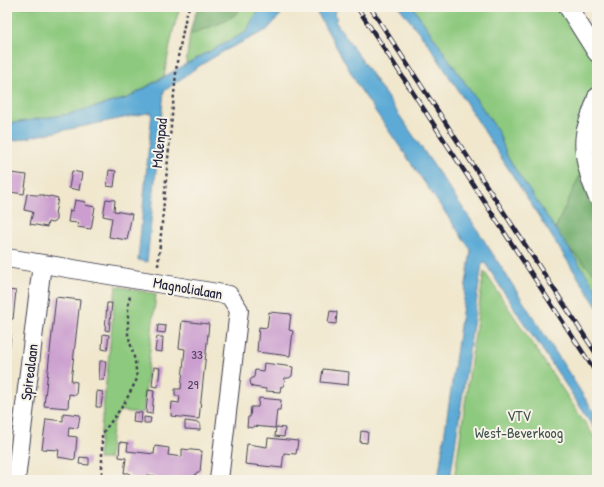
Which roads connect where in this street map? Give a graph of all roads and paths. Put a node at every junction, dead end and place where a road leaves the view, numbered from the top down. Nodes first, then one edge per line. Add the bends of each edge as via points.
1 (189, 7) edge
2 (568, 7) edge
3 (597, 53) edge
4 (597, 97) edge
5 (597, 196) edge
6 (7, 258) edge
7 (42, 264) junction
8 (134, 278) junction
9 (156, 282) junction
10 (16, 480) edge
11 (102, 480) edge
12 (219, 480) edge

1 - 9 path, Molenpad via 177,62
2 - 3 street
4 - 5 street via 585,134 585,149
6 - 7 street, Magnolialaan
7 - 8 street, Magnolialaan
7 - 10 street, Spirealaan
8 - 9 street, Magnolialaan
8 - 11 path via 128,305 128,334 137,379 124,404 102,434
9 - 12 street, Magnolialaan via 229,295 238,310

